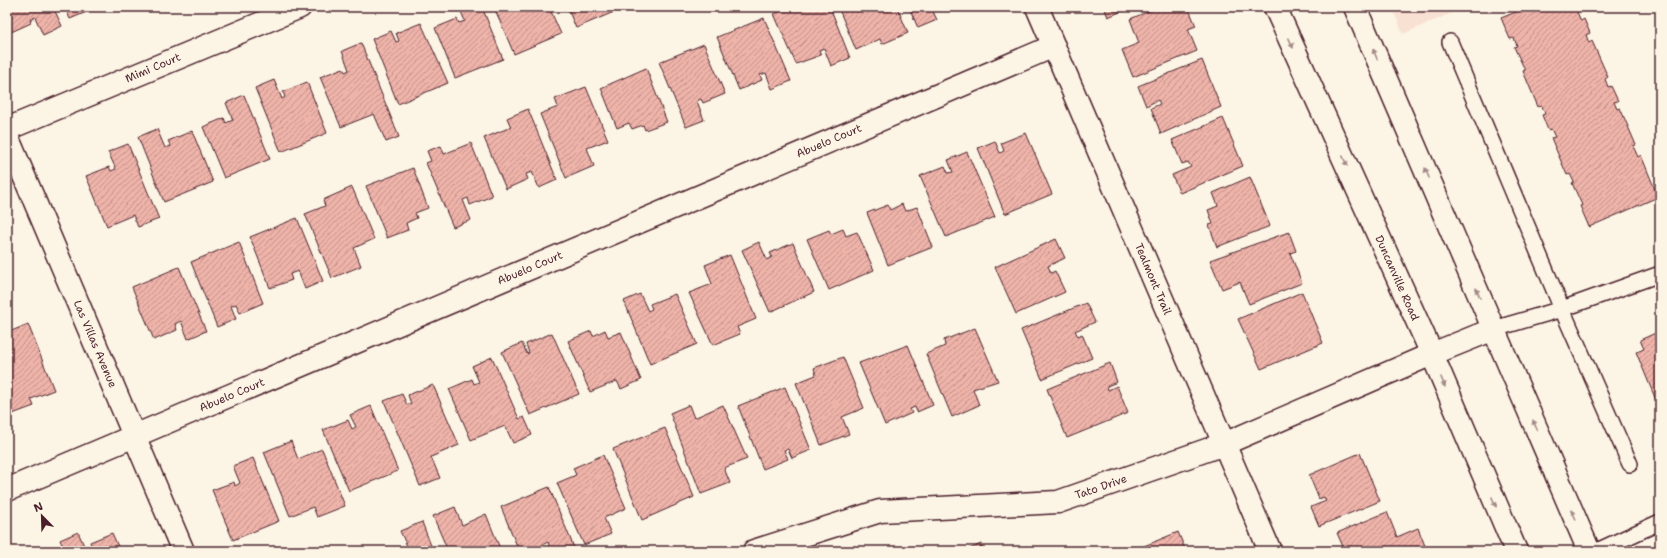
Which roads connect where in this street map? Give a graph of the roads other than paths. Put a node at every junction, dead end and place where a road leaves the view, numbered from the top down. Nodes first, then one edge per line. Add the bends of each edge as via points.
1 (300, 7) edge
2 (1037, 7) edge
3 (1275, 7) edge
4 (1355, 7) edge
5 (1450, 42) dead end
6 (1054, 46) junction
7 (7, 129) edge
8 (7, 136) edge
9 (1660, 274) edge
10 (1562, 310) junction
11 (1494, 329) junction
12 (1432, 354) junction
13 (134, 436) junction
14 (1224, 444) junction
15 (1630, 464) dead end
16 (7, 490) edge
17 (1659, 522) edge
18 (183, 551) edge
19 (754, 551) edge
20 (1270, 551) edge
21 (1516, 551) edge
22 (1589, 551) edge
23 (1598, 551) edge

1 - 7 street, Mimi Court
2 - 6 street, Tealmont Trail
3 -> 12 street, Duncanville Road
11 -> 4 street
5 - 10 lane
6 - 13 street, Abuelo Court
6 - 14 street, Tealmont Trail
8 - 13 street, Las Villas Avenue
9 - 10 lane
10 - 11 lane
10 - 15 lane
11 - 12 street, Tato Drive
22 -> 11 street
12 - 14 street, Tato Drive
12 -> 21 street, Duncanville Road
13 - 16 street, Abuelo Court
13 - 18 street, Las Villas Avenue
14 - 19 street, Tato Drive via 1058,502 880,511
14 - 20 street, Tealmont Trail
17 - 23 lane

